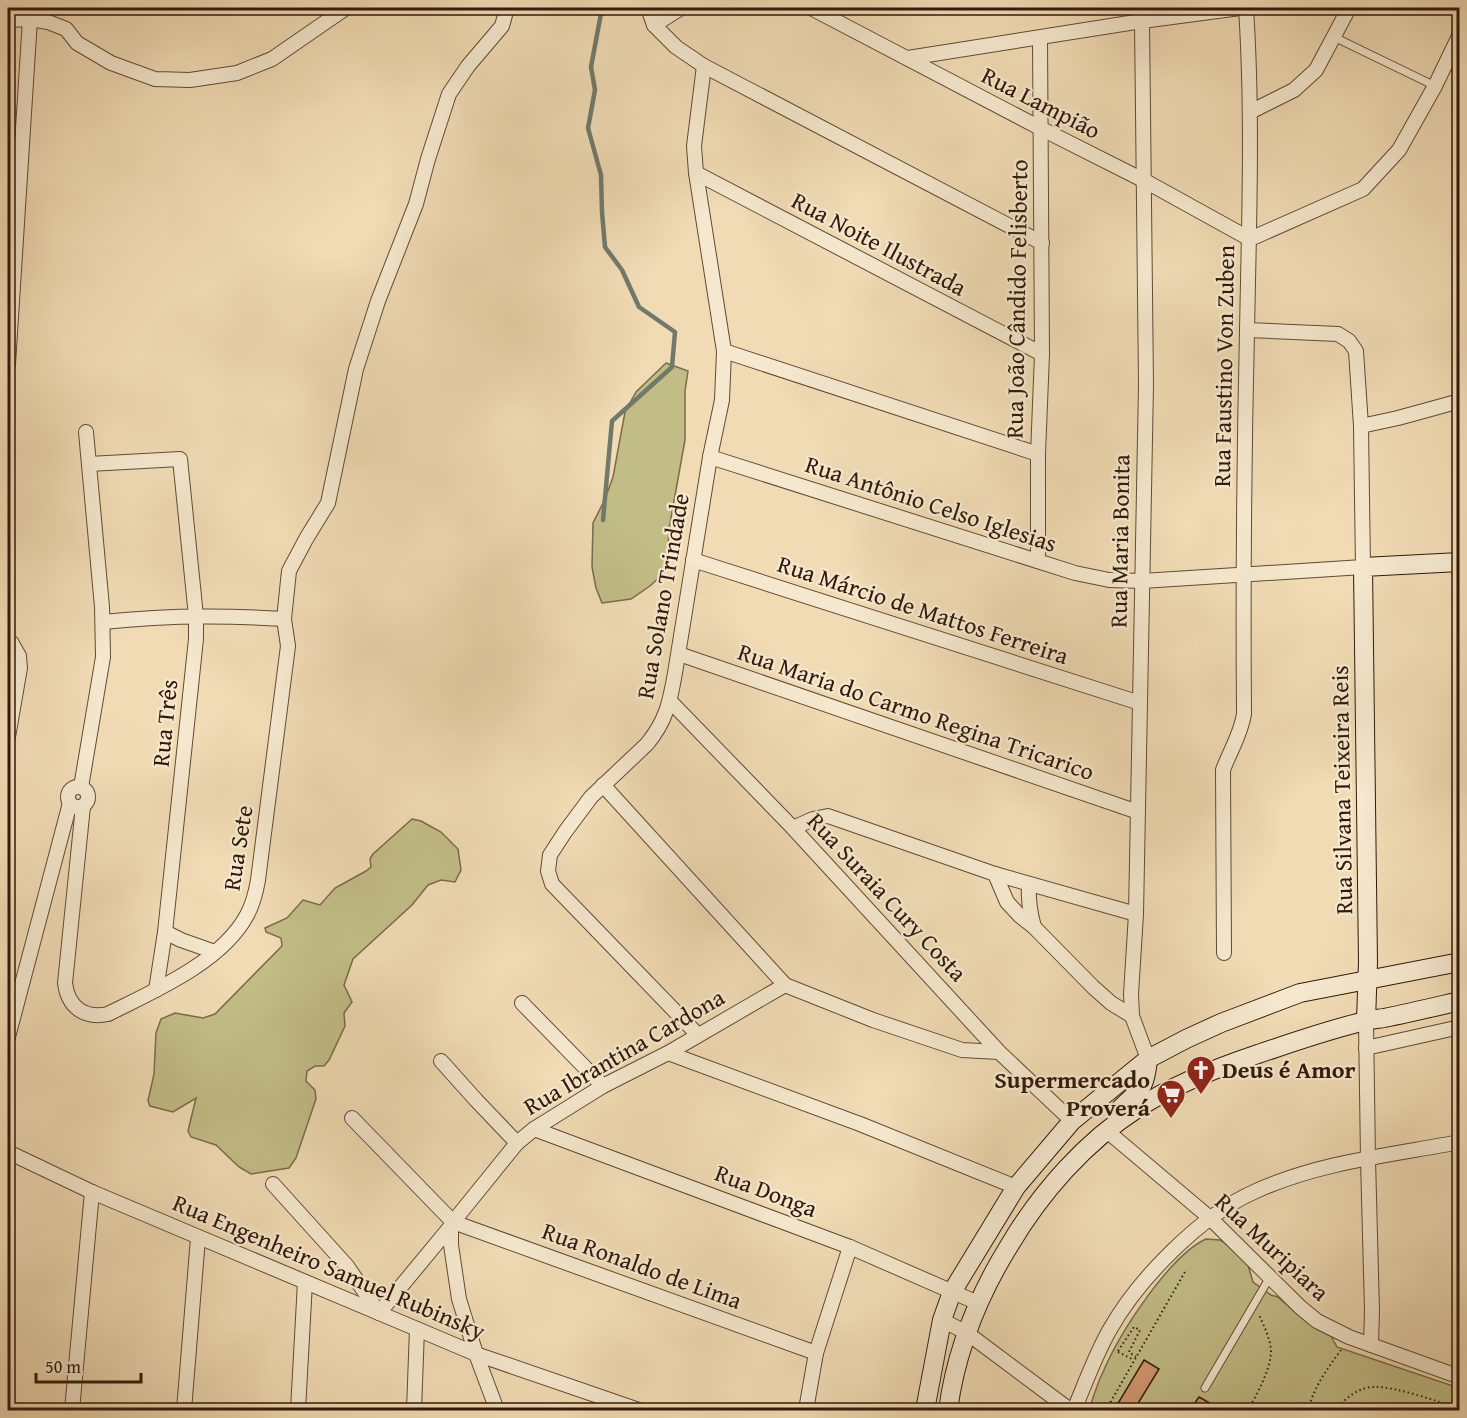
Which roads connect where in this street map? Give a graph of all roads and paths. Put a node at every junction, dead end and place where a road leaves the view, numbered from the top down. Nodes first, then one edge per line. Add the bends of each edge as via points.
1 (346, 8) edge
2 (507, 8) edge
3 (648, 8) edge
4 (681, 8) edge
5 (811, 8) edge
6 (1240, 8) edge
7 (1246, 8) edge
8 (1349, 8) edge
9 (30, 19) junction
10 (8, 20) edge
11 (1142, 21) junction
12 (654, 25) junction
13 (1460, 34) edge
14 (1334, 37) junction
15 (1040, 38) junction
16 (908, 58) junction
17 (704, 66) junction
18 (1435, 86) junction
19 (1250, 112) junction
20 (1041, 129) junction
21 (696, 173) junction
22 (1145, 181) junction
23 (1250, 239) junction
24 (1042, 243) junction
25 (1247, 330) junction
26 (724, 351) junction
27 (1042, 354) junction
28 (8, 364) edge
29 (1460, 401) edge
30 (1361, 426) junction
31 (86, 432) dead end
32 (1038, 454) junction
33 (710, 457) junction
34 (89, 464) junction
35 (693, 560) junction
36 (1038, 561) junction
37 (1460, 562) edge
38 (1363, 567) junction
39 (1243, 574) junction
40 (1142, 581) junction
41 (196, 615) junction
42 (284, 619) junction
43 (103, 622) junction
44 (8, 641) edge
45 (679, 654) junction
46 (670, 701) junction
47 (1140, 703) junction
48 (8, 737) edge
49 (603, 785) junction
50 (76, 805) junction
51 (1138, 812) junction
52 (793, 828) junction
53 (995, 874) junction
54 (1029, 884) junction
55 (1136, 914) junction
56 (1034, 927) junction
57 (165, 932) junction
58 (215, 952) junction
59 (1224, 953) dead end
60 (1460, 962) edge
61 (1368, 980) junction
62 (784, 985) junction
63 (156, 990) junction
64 (1460, 1001) edge
65 (522, 1003) dead end
66 (1132, 1016) junction
67 (1366, 1021) junction
68 (1460, 1027) edge
69 (698, 1035) junction
70 (8, 1037) edge
71 (1366, 1048) junction
72 (999, 1052) junction
73 (668, 1053) junction
74 (1148, 1059) junction
75 (441, 1061) dead end
76 (603, 1086) junction
77 (352, 1118) dead end
78 (1072, 1121) junction
79 (534, 1129) junction
80 (1107, 1131) junction
81 (1460, 1142) edge
82 (517, 1143) junction
83 (8, 1152) edge
84 (1368, 1159) junction
85 (273, 1184) dead end
86 (1016, 1186) junction
87 (92, 1192) junction
88 (1209, 1218) junction
89 (452, 1224) junction
90 (198, 1238) junction
91 (850, 1247) junction
92 (1186, 1270) dead end
93 (1270, 1277) junction
94 (305, 1282) junction
95 (952, 1293) junction
96 (978, 1304) junction
97 (1254, 1304) junction
98 (379, 1313) junction
99 (942, 1320) junction
100 (417, 1329) junction
101 (967, 1333) junction
102 (1349, 1337) junction
103 (1102, 1343) junction
104 (1371, 1345) junction
105 (1118, 1351) junction
106 (476, 1353) junction
107 (816, 1353) junction
108 (1135, 1359) junction
109 (1460, 1377) edge
110 (1205, 1388) dead end
111 (1460, 1408) edge
112 (72, 1410) edge
113 (184, 1410) edge
114 (298, 1410) edge
115 (414, 1410) edge
116 (497, 1410) edge
117 (639, 1410) edge
118 (806, 1410) edge
119 (925, 1410) edge
120 (948, 1410) edge
121 (1072, 1410) edge
122 (1106, 1410) edge
123 (1248, 1410) edge
124 (1308, 1410) edge
125 (1335, 1410) edge

1 - 9 street via 272,59 237,73 190,80 155,79 129,70 77,43 66,29
2 - 42 street, Rua Sete via 502,26 449,94 416,204 356,369 328,503 289,571
3 - 12 street
4 - 12 street
5 - 16 street, Rua Lampião
6 - 11 street
7 - 19 street, Rua Faustino Von Zuben
8 - 14 street
9 - 10 street
9 - 28 street
11 - 15 street
11 - 22 street, Rua Maria Bonita
12 - 17 street via 676,47
13 - 18 street
14 - 18 lane
14 - 19 street via 1308,78 1294,90
15 - 16 street
15 - 20 street, Rua João Cândido Felisberto
16 - 20 street, Rua Lampião
17 - 21 street, Rua Solano Trindade via 694,146
17 - 24 street
18 - 23 street via 1399,150 1364,189
19 - 23 street, Rua Faustino Von Zuben
20 - 22 street, Rua Lampião
20 - 24 street, Rua João Cândido Felisberto
21 - 26 street, Rua Solano Trindade
21 - 27 street, Rua Noite Ilustrada
22 - 23 street, Rua Lampião
22 - 40 street, Rua Maria Bonita
23 - 25 street, Rua Faustino Von Zuben
24 - 27 street, Rua João Cândido Felisberto
25 - 30 street, Rua Silvana Teixeira Reis via 1338,334 1349,341 1356,351
25 - 39 street, Rua Faustino Von Zuben
26 - 32 street
26 - 33 street, Rua Solano Trindade via 722,400
27 - 32 street, Rua João Cândido Felisberto
29 - 30 street
30 - 38 street, Rua Silvana Teixeira Reis
31 - 34 street
32 - 36 street, Rua João Cândido Felisberto
33 - 35 street, Rua Solano Trindade
33 - 36 street, Rua Antônio Celso Iglesias
34 - 41 street, Rua Três via 180,459
34 - 43 street
35 - 45 street, Rua Solano Trindade
35 - 47 street, Rua Márcio de Mattos Ferreira
36 - 40 street, Rua Antônio Celso Iglesias via 1109,580
37 - 38 main road
38 - 39 street, Rua Antônio Celso Iglesias
38 - 61 main road, Rua Silvana Teixeira Reis
39 - 40 street, Rua Antônio Celso Iglesias
39 - 59 street, Rua Faustino Von Zuben via 1244,714 1223,770
40 - 47 street, Rua Maria Bonita
41 - 42 street
41 - 43 street
41 - 57 street, Rua Três
42 - 58 street, Rua Sete via 288,646 256,891 241,926
43 - 50 street via 103,657 81,787 68,794
44 - 48 street via 19,656 20,668
45 - 46 street, Rua Solano Trindade
45 - 51 street, Rua Maria do Carmo Regina Tricarico
46 - 49 street, Rua Solano Trindade via 651,740
46 - 52 street, Rua Suraia Cury Costa
47 - 51 street, Rua Maria Bonita
49 - 62 street
49 - 69 street, Rua Solano Trindade via 550,855 549,878
50 - 63 street, Rua Sete via 65,982 69,997 78,1009 92,1015 108,1014
50 - 70 street
51 - 55 street, Rua Maria Bonita
52 - 53 street via 828,816
52 - 72 street, Rua Suraia Cury Costa
53 - 54 street
53 - 56 street via 1007,902
54 - 55 street
54 - 56 street
55 - 66 street, Rua Maria Bonita
56 - 66 street via 1093,987
57 - 58 street
57 - 63 street, Rua Três
58 - 63 street, Rua Sete
60 - 61 main road
61 - 67 main road, Rua Silvana Teixeira Reis
61 - 74 main road via 1300,993 1221,1023
62 - 69 street, Rua Ibrantina Cardona
62 - 72 street via 962,1050
64 - 67 main road
65 - 76 street
66 - 74 street, Rua Maria Bonita
67 - 71 street, Rua Silvana Teixeira Reis
67 - 80 main road via 1196,1077 1138,1108
68 - 71 street
69 - 73 street, Rua Ibrantina Cardona
71 - 84 street, Rua Silvana Teixeira Reis
72 - 78 street, Rua Suraia Cury Costa
73 - 76 street, Rua Ibrantina Cardona
73 - 86 street
74 - 78 main road
74 - 80 main road via 1142,1088 1109,1122
75 - 82 street
76 - 79 street, Rua Ibrantina Cardona
77 - 89 street
78 - 86 main road
79 - 82 street, Rua Ibrantina Cardona
79 - 91 street, Rua Donga
80 - 88 street, Rua Muripiara
80 - 96 main road via 1037,1204 1018,1230
81 - 84 street
82 - 89 street, Rua Ibrantina Cardona
83 - 87 street, Rua Engenheiro Samuel Rubinsky
84 - 88 street via 1289,1178 1254,1192
84 - 104 street, Rua Silvana Teixeira Reis
85 - 98 street via 347,1266
86 - 95 main road
87 - 90 street, Rua Engenheiro Samuel Rubinsky
87 - 112 street
88 - 93 street, Rua Muripiara
88 - 103 street via 1144,1282
89 - 98 street, Rua Ibrantina Cardona
89 - 106 street via 459,1299
89 - 107 street, Rua Ronaldo de Lima
90 - 94 street, Rua Engenheiro Samuel Rubinsky
90 - 113 street
91 - 95 street, Rua Donga
91 - 107 street
92 - 108 path
93 - 97 lane
93 - 102 street, Rua Muripiara via 1317,1321
94 - 98 street, Rua Engenheiro Samuel Rubinsky
94 - 114 street
95 - 96 street, Rua Donga
95 - 99 main road
96 - 101 main road
97 - 110 lane
97 - 123 path via 1271,1352 1264,1380
98 - 100 street, Rua Engenheiro Samuel Rubinsky
99 - 101 street
99 - 119 main road
100 - 106 street, Rua Engenheiro Samuel Rubinsky
100 - 115 street
101 - 120 main road
101 - 121 street
102 - 104 street, Rua Muripiara
102 - 124 path via 1312,1394
103 - 105 path
103 - 121 street
104 - 109 street, Rua Muripiara
105 - 108 path
105 - 108 path via 1134,1327 1140,1330 1129,1352
106 - 116 street
106 - 117 street, Rua Engenheiro Samuel Rubinsky
107 - 118 street
108 - 122 path
111 - 125 path via 1373,1387 1350,1396

